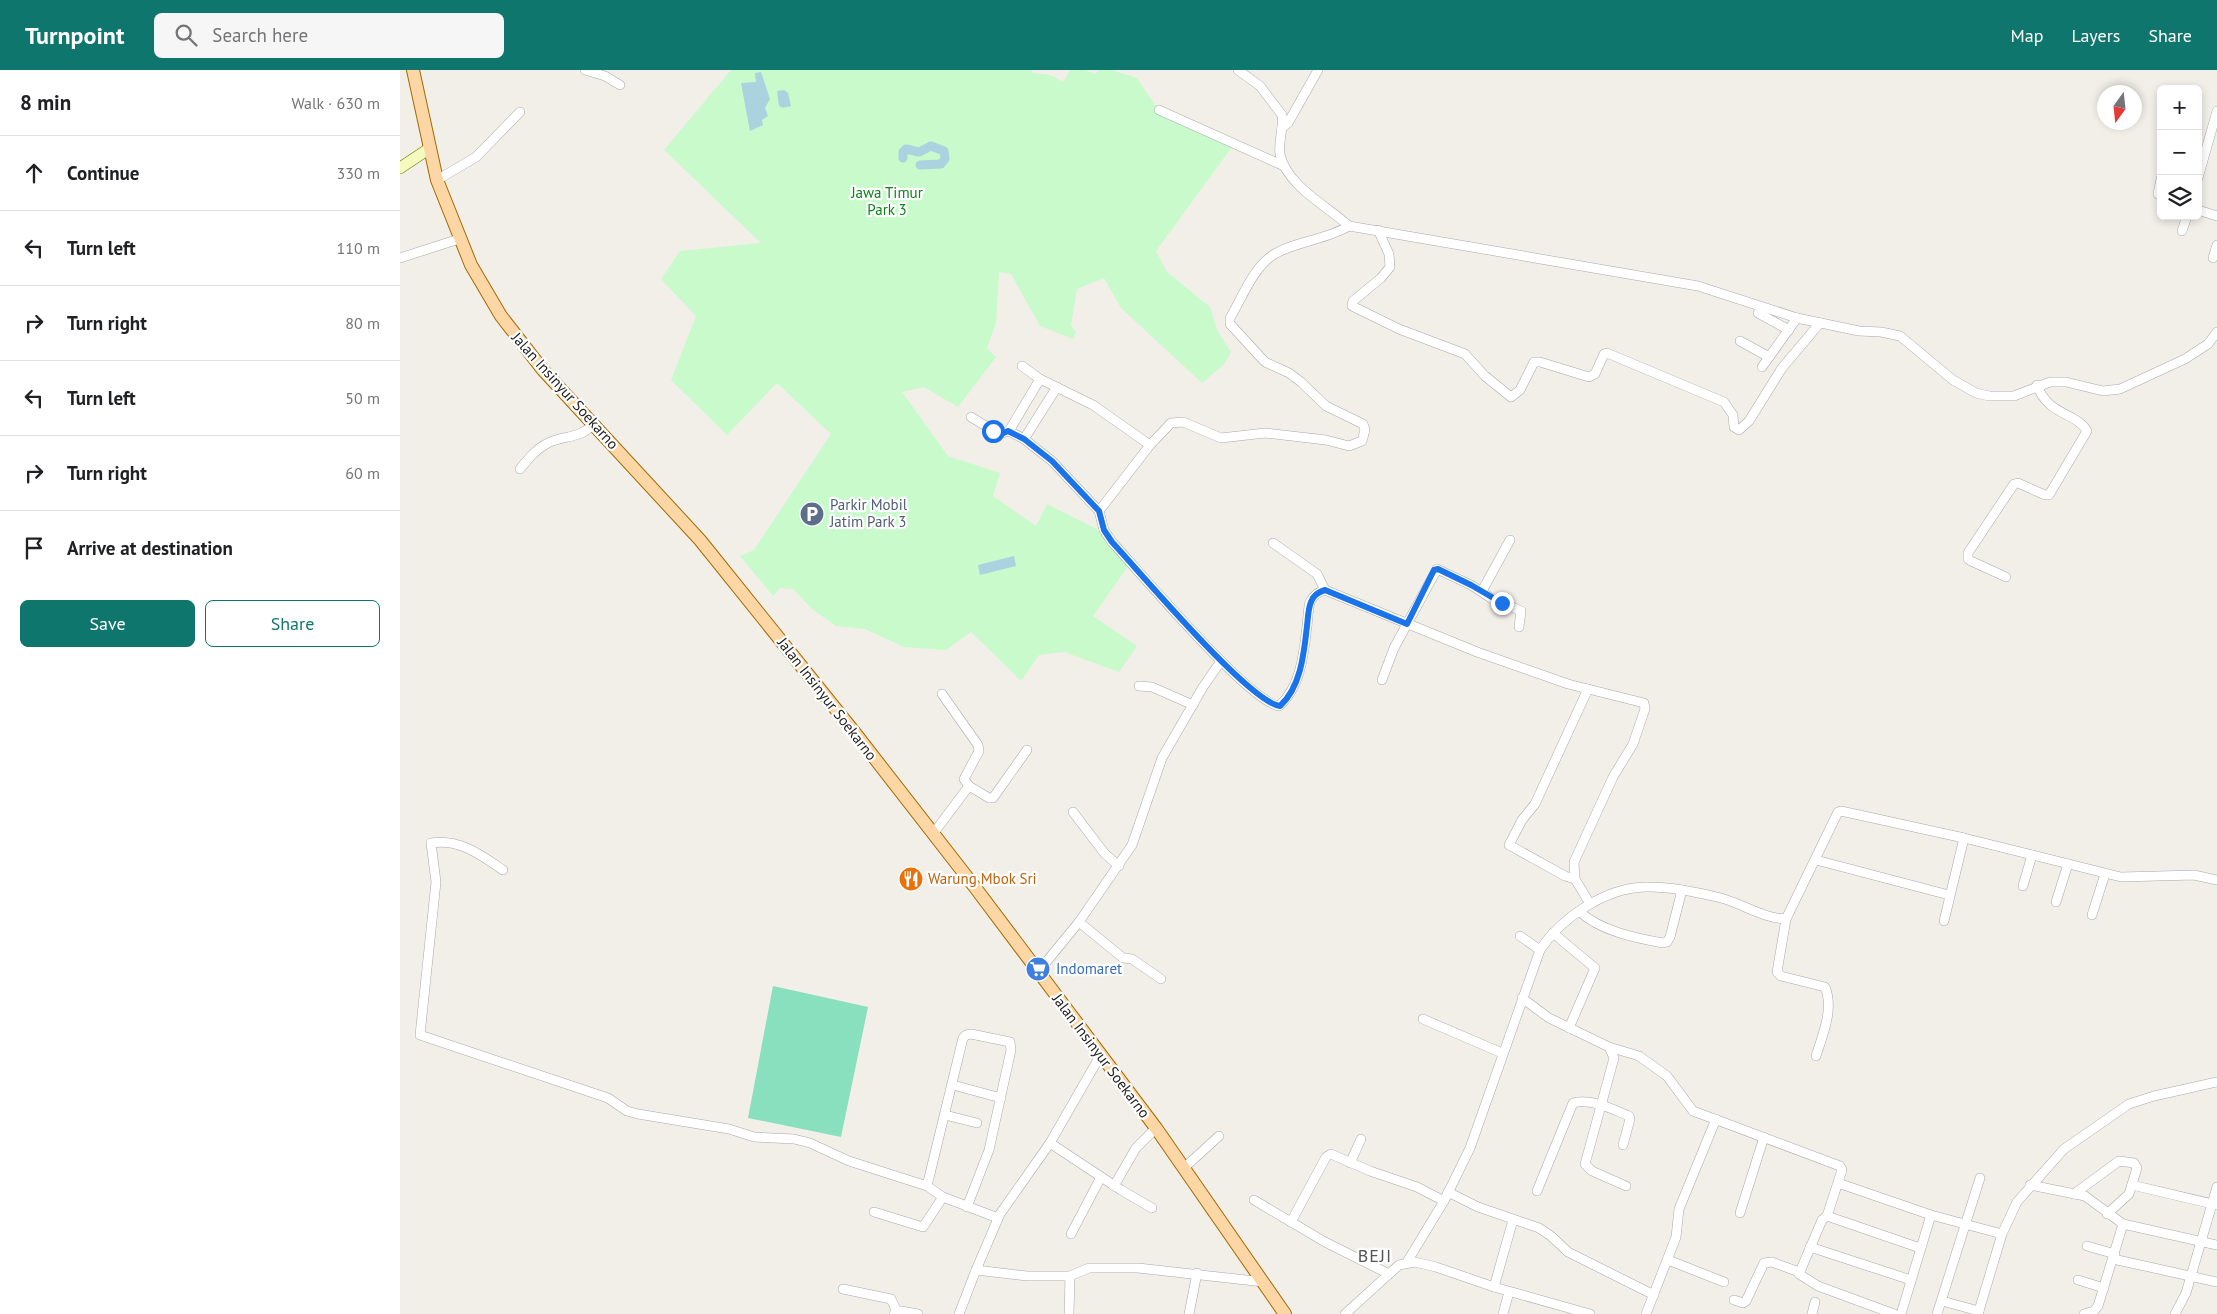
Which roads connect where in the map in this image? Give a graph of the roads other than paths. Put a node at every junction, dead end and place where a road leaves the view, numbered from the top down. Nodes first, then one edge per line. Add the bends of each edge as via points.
1 (413, 70) edge
2 (585, 70) edge
3 (1238, 70) edge
4 (1318, 70) edge
5 (620, 85) dead end
6 (1159, 110) dead end
7 (2217, 111) edge
8 (520, 112) dead end
9 (1282, 128) junction
10 (430, 148) junction
11 (1284, 166) junction
12 (400, 168) edge
13 (2199, 175) edge
14 (437, 180) junction
15 (2202, 211) edge
16 (2217, 216) edge
17 (2186, 220) edge
18 (1349, 226) junction
19 (1378, 230) junction
20 (2182, 231) dead end
21 (459, 239) junction
22 (2217, 245) edge
23 (400, 258) edge
24 (2213, 258) dead end
25 (1758, 313) dead end
26 (1797, 318) junction
27 (1820, 323) junction
28 (1789, 330) junction
29 (2217, 332) edge
30 (1740, 341) dead end
31 (1769, 357) junction
32 (1022, 366) dead end
33 (1762, 367) dead end
34 (1040, 380) junction
35 (2037, 385) junction
36 (1057, 387) junction
37 (971, 417) dead end
38 (594, 424) junction
39 (1008, 431) junction
40 (1024, 439) junction
41 (1150, 445) junction
42 (520, 469) dead end
43 (1099, 511) junction
44 (1510, 540) dead end
45 (1273, 543) dead end
46 (2006, 577) dead end
47 (1325, 590) junction
48 (1482, 591) junction
49 (1407, 624) junction
50 (1519, 627) dead end
51 (1221, 661) junction
52 (1382, 680) dead end
53 (1139, 686) dead end
54 (1588, 689) junction
55 (942, 694) dead end
56 (1193, 705) junction
57 (1026, 750) dead end
58 (969, 786) junction
59 (1073, 812) dead end
60 (933, 834) junction
61 (1964, 838) junction
62 (2032, 855) junction
63 (1816, 860) junction
64 (2068, 864) junction
65 (1119, 866) junction
66 (503, 870) dead end
67 (2105, 874) junction
68 (1575, 879) junction
69 (2217, 880) edge
70 (2022, 886) dead end
71 (1682, 890) junction
72 (1949, 895) junction
73 (2056, 902) dead end
74 (1590, 904) junction
75 (1580, 912) junction
76 (2092, 915) dead end
77 (1786, 919) junction
78 (1944, 921) dead end
79 (1079, 922) junction
80 (1553, 933) junction
81 (1520, 936) dead end
82 (1540, 950) junction
83 (1038, 972) junction
84 (1161, 979) dead end
85 (1522, 998) junction
86 (1423, 1019) dead end
87 (1570, 1028) junction
88 (1609, 1047) junction
89 (1502, 1053) junction
90 (1100, 1056) junction
91 (1816, 1056) dead end
92 (2217, 1082) edge
93 (953, 1085) junction
94 (1001, 1098) junction
95 (1601, 1105) junction
96 (946, 1115) junction
97 (1716, 1119) junction
98 (977, 1123) dead end
99 (1156, 1128) junction
100 (1220, 1136) dead end
101 (1764, 1137) junction
102 (1361, 1139) dead end
103 (1050, 1143) junction
104 (1623, 1145) dead end
105 (1350, 1162) junction
106 (1185, 1167) junction
107 (1101, 1177) junction
108 (1980, 1178) dead end
109 (1838, 1183) junction
110 (2030, 1185) junction
111 (2132, 1185) junction
112 (927, 1186) junction
113 (1114, 1186) junction
114 (1626, 1186) dead end
115 (2217, 1187) edge
116 (1537, 1191) dead end
117 (1448, 1192) junction
118 (2074, 1194) junction
119 (942, 1197) junction
120 (1254, 1200) dead end
121 (1444, 1202) junction
122 (2215, 1204) edge
123 (967, 1207) junction
124 (1152, 1208) dead end
125 (874, 1212) dead end
126 (1740, 1213) dead end
127 (2107, 1214) junction
128 (1931, 1215) junction
129 (1827, 1216) junction
130 (998, 1218) junction
131 (1513, 1220) junction
132 (1292, 1222) junction
133 (1966, 1224) junction
134 (2123, 1224) junction
135 (1071, 1234) dead end
136 (2002, 1234) junction
137 (2199, 1242) junction
138 (2217, 1245) edge
139 (2087, 1246) dead end
140 (1810, 1247) junction
141 (1920, 1248) junction
142 (2114, 1256) junction
143 (1668, 1260) junction
144 (1407, 1262) junction
145 (976, 1270) junction
146 (1799, 1272) junction
147 (1197, 1273) junction
148 (1389, 1274) junction
149 (1070, 1276) junction
150 (2190, 1277) junction
151 (1911, 1280) junction
152 (2078, 1280) dead end
153 (1264, 1282) junction
154 (1724, 1282) dead end
155 (2217, 1282) edge
156 (1494, 1287) junction
157 (2104, 1288) junction
158 (843, 1289) dead end
159 (1509, 1292) junction
160 (1654, 1295) junction
161 (1734, 1300) dead end
162 (1942, 1301) junction
163 (1815, 1302) dead end
164 (1565, 1311) edge
165 (1979, 1312) edge
166 (895, 1313) edge
167 (2093, 1313) edge
168 (918, 1314) edge
169 (959, 1314) edge
170 (1068, 1314) edge
171 (1189, 1314) edge
172 (1284, 1314) edge
173 (1345, 1314) edge
174 (1503, 1314) edge
175 (1590, 1314) edge
176 (1646, 1314) edge
177 (1812, 1314) edge
178 (1894, 1314) edge
179 (1902, 1314) edge
180 (1937, 1314) edge
181 (2084, 1314) edge
182 (2175, 1314) edge

1 - 10 main road, Jalan Insinyur Soekarno
2 - 5 street
3 - 9 street via 1270,97 1282,115
4 - 9 street
6 - 11 street
7 - 13 street
8 - 14 street via 476,157
9 - 11 street via 1280,150
10 - 12 street
10 - 14 main road, Jalan Insinyur Soekarno
11 - 18 street via 1306,192
14 - 21 main road, Jalan Insinyur Soekarno
15 - 16 street
17 - 20 street
18 - 19 street
18 - 41 street via 1274,254 1254,278 1230,318 1230,324 1265,362 1289,373 1326,406 1363,424 1362,441 1349,446 1265,433 1221,438 1176,422 1166,427
19 - 26 street via 1698,286
19 - 27 street via 1389,254 1390,267 1353,301 1352,306 1465,354 1511,397 1520,390 1534,362 1590,377 1607,352 1724,402 1733,415 1734,426 1739,430 1749,421 1782,368
21 - 23 street
21 - 38 main road, Jalan Insinyur Soekarno via 484,290 518,340
22 - 24 street
25 - 28 street
26 - 27 street
26 - 28 street
27 - 35 street via 1900,336 1953,380 1976,393 2014,396
28 - 31 street
29 - 35 street via 2208,344 2185,359 2120,389 2103,391 2066,382
30 - 31 street
31 - 33 street
32 - 34 street
34 - 36 street
34 - 39 street
35 - 46 street via 2047,403 2087,431 2050,494 2046,496 2014,484 1968,554 1971,561
36 - 40 street
36 - 41 street via 1093,405
37 - 39 street via 999,434
38 - 42 street via 585,433 549,443 531,455
38 - 60 main road, Jalan Insinyur Soekarno via 750,600
39 - 40 street
40 - 43 street via 1052,461
41 - 43 street
43 - 51 street via 1104,530 1112,542
44 - 48 street
45 - 47 street via 1317,574
47 - 49 street
47 - 51 street via 1314,596 1310,603 1297,680 1280,706 1262,699
48 - 49 street via 1437,569
48 - 50 street via 1521,611
49 - 52 street
49 - 54 street via 1477,652
51 - 56 street
53 - 56 street via 1152,687
54 - 68 street via 1535,804 1509,845
54 - 68 street via 1641,701 1645,709 1633,744 1613,777 1576,856
55 - 58 street via 979,748 964,779
56 - 65 street via 1162,758 1138,832
57 - 58 street via 993,798
58 - 60 street
59 - 65 street via 1105,854
60 - 83 main road, Jalan Insinyur Soekarno
61 - 62 street
61 - 63 street via 1841,811 1833,820
61 - 72 street
62 - 64 street
62 - 70 street
63 - 72 street
63 - 77 street
64 - 67 street
64 - 73 street
65 - 79 street
66 - 112 street via 462,845 445,841 431,843 436,882 420,1035 608,1098 626,1111 729,1130 754,1138 794,1139
67 - 69 street via 2130,878 2194,875
67 - 76 street
68 - 74 street
71 - 74 street via 1644,886 1618,892
71 - 75 street via 1667,942 1630,937 1587,919
71 - 77 street via 1722,898 1752,911
72 - 78 street
74 - 75 street
75 - 80 street
77 - 91 street via 1777,972 1781,976 1825,987 1826,991 1829,1006
79 - 83 street
79 - 84 street via 1122,958 1132,959
80 - 82 street
80 - 87 street via 1595,968
81 - 82 street
82 - 85 street
83 - 90 main road, Jalan Insinyur Soekarno
85 - 87 street via 1549,1018
85 - 89 street
86 - 89 street
87 - 88 street
88 - 95 street via 1614,1058
88 - 97 street via 1639,1056 1674,1082 1694,1111
89 - 117 street via 1470,1148
90 - 99 main road, Jalan Insinyur Soekarno
90 - 103 street
92 - 110 street via 2129,1104 2064,1149
93 - 94 street
93 - 94 street via 966,1035 1010,1042
93 - 96 street
94 - 123 street via 989,1150
95 - 104 street via 1629,1116
95 - 114 street via 1585,1164
95 - 116 street via 1583,1101 1573,1103
96 - 98 street
96 - 112 street
97 - 101 street
97 - 143 street via 1679,1209 1676,1237
99 - 106 main road, Jalan Insinyur Soekarno
99 - 113 street via 1136,1148
100 - 106 street
101 - 109 street via 1840,1166
101 - 126 street
102 - 105 street
103 - 107 street
103 - 130 street
105 - 121 street via 1417,1187
105 - 132 street via 1332,1154 1326,1157
106 - 153 main road, Jalan Insinyur Soekarno
107 - 113 street
107 - 135 street
108 - 133 street
109 - 128 street
109 - 129 street
110 - 118 street
110 - 136 street
111 - 118 street via 2137,1165 2122,1160
111 - 122 street
111 - 127 street via 2127,1197
112 - 119 street
113 - 124 street
115 - 122 street
117 - 121 street
117 - 131 street
118 - 127 street via 2089,1197
119 - 123 street
119 - 125 street via 923,1227
120 - 132 street
121 - 144 street
122 - 137 street
123 - 130 street
127 - 134 street
128 - 133 street
128 - 141 street
129 - 140 street
129 - 141 street
130 - 145 street
131 - 156 street
131 - 160 street via 1539,1228 1568,1252
132 - 148 street
133 - 136 street
133 - 162 street
134 - 137 street
134 - 142 street
136 - 165 street
137 - 138 street
137 - 150 street
139 - 142 street
140 - 146 street
140 - 151 street
141 - 151 street
142 - 150 street
142 - 157 street
143 - 154 street
143 - 160 street
144 - 148 street
144 - 156 street via 1436,1267
145 - 149 street via 1027,1276
145 - 169 street
146 - 161 street via 1764,1262 1746,1301
146 - 178 street via 1800,1276 1818,1286
147 - 149 street via 1089,1268
147 - 153 street
147 - 171 street
148 - 173 street
149 - 170 street
150 - 155 street
150 - 182 street
151 - 179 street
152 - 157 street
153 - 172 main road, Jalan Insinyur Soekarno
156 - 159 street
157 - 167 street
158 - 166 street via 891,1299
159 - 164 street
159 - 174 street
160 - 176 street
162 - 165 street
162 - 180 street
163 - 177 street
164 - 175 street
166 - 168 street via 909,1311
167 - 181 street

